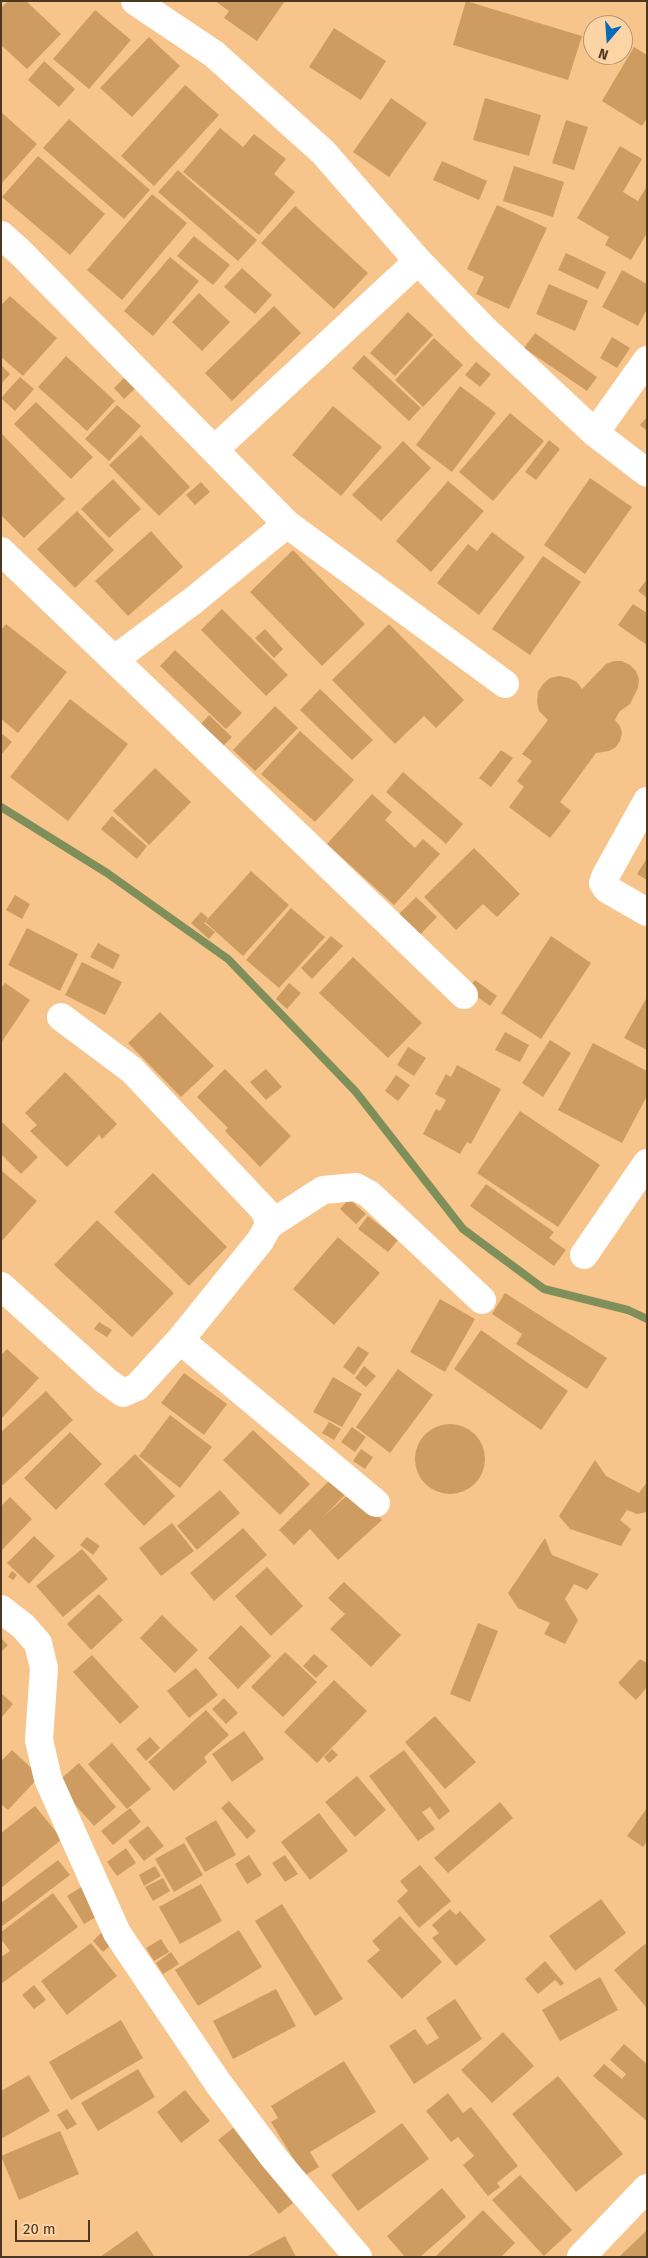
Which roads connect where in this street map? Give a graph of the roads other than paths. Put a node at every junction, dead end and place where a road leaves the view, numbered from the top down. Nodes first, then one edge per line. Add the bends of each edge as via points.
1 (135, 1) edge
2 (1, 235) edge
3 (418, 261) junction
4 (647, 360) edge
5 (595, 433) junction
6 (215, 449) junction
7 (647, 473) edge
8 (287, 524) junction
9 (1, 551) edge
10 (115, 659) junction
11 (505, 684) dead end
12 (647, 801) edge
13 (647, 912) edge
14 (464, 995) dead end
15 (61, 1018) dead end
16 (647, 1163) edge
17 (269, 1225) junction
18 (584, 1255) dead end
19 (1, 1286) edge
20 (482, 1300) dead end
21 (180, 1340) junction
22 (376, 1503) dead end
23 (1, 1609) edge
24 (647, 2188) edge
25 (358, 2257) edge
26 (581, 2257) edge

1 - 3 street via 214,54 323,152
2 - 6 street
3 - 5 street via 485,330
3 - 6 street
4 - 5 street
5 - 7 street
6 - 8 street
8 - 10 street
8 - 11 street
9 - 10 street
10 - 14 street
12 - 13 street via 603,884 607,890
15 - 17 street via 132,1070 266,1212
16 - 18 street
17 - 20 street via 323,1190 356,1187 369,1194
17 - 21 street
19 - 21 street via 123,1393 137,1387
21 - 22 street
23 - 25 street via 38,1643 44,1668 39,1740 48,1780 117,1933 218,2083 274,2158
24 - 26 street

